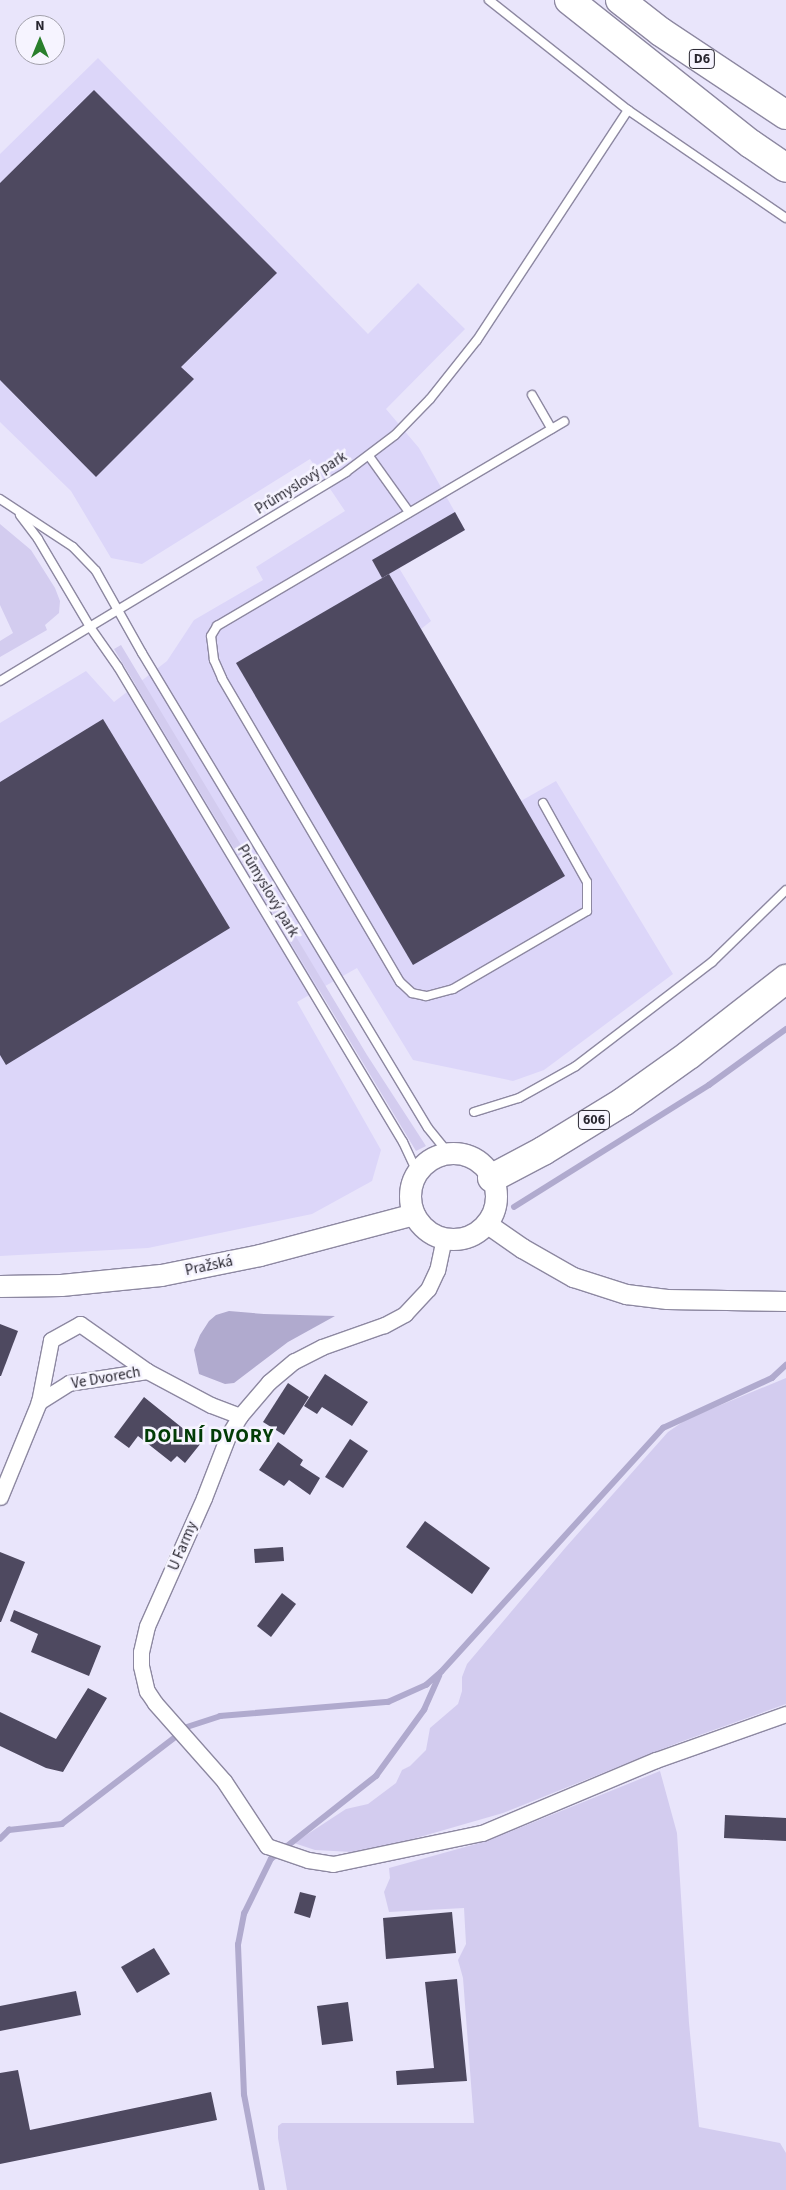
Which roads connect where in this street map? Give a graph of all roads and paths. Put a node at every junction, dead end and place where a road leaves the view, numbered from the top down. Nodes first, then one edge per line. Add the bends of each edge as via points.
1 (489, 0) edge
2 (569, 0) edge
3 (620, 0) edge
4 (653, 65) junction
5 (628, 110) junction
6 (786, 115) edge
7 (786, 152) edge
8 (786, 168) edge
9 (786, 218) edge
10 (532, 395) dead end
11 (564, 422) dead end
12 (552, 429) junction
13 (369, 456) junction
14 (0, 499) edge
15 (17, 511) junction
16 (409, 512) junction
17 (118, 610) junction
18 (90, 627) junction
19 (0, 681) edge
20 (543, 803) dead end
21 (786, 890) edge
22 (786, 979) edge
23 (474, 1112) dead end
24 (448, 1153) junction
25 (417, 1172) junction
26 (492, 1178) junction
27 (414, 1214) junction
28 (486, 1223) junction
29 (444, 1238) junction
30 (0, 1286) edge
31 (786, 1301) edge
32 (147, 1371) junction
33 (39, 1402) junction
34 (240, 1416) junction
35 (0, 1497) edge
36 (786, 1714) edge

1 - 5 lane
2 - 4 highway, D6
3 - 6 highway, D6 via 661,32
4 - 7 highway, D6
4 - 8 highway
5 - 9 lane
5 - 13 lane, Průmyslový park via 477,340 430,399
10 - 12 lane
11 - 12 lane
12 - 16 lane
13 - 16 lane
13 - 17 lane, Průmyslový park
14 - 15 lane
15 - 17 lane via 73,547 96,571
15 - 18 lane via 38,539
16 - 20 lane via 217,626 211,642 218,670 400,982 412,993 426,996 453,989 587,911 588,882
17 - 18 lane, Průmyslový park
17 - 24 lane, Průmyslový park via 428,1128
18 - 19 lane, Průmyslový park
18 - 25 lane, Průmyslový park via 118,667 403,1142
21 - 23 lane via 712,962 576,1066 519,1098
22 - 26 highway, 606 via 622,1102
24 - 25 main road via 436,1156
24 - 26 main road via 474,1158
25 - 27 main road via 410,1192
26 - 28 main road via 495,1201
27 - 29 main road via 421,1225
27 - 30 main road, Pražská via 260,1255 161,1275 61,1285
28 - 29 main road via 467,1236
28 - 31 street via 566,1273 626,1294 666,1299
29 - 34 street, U Farmy via 437,1270 428,1289 405,1314 294,1360 269,1382
32 - 33 street, Ve Dvorech via 69,1383
32 - 33 street, Ve Dvorech via 80,1324 51,1340
32 - 34 street, Ve Dvorech via 210,1405
33 - 35 street, Ve Dvorech
34 - 36 street, U Farmy via 228,1436 147,1626 141,1652 147,1691 224,1781 267,1846 308,1860 341,1864 482,1833 656,1760

